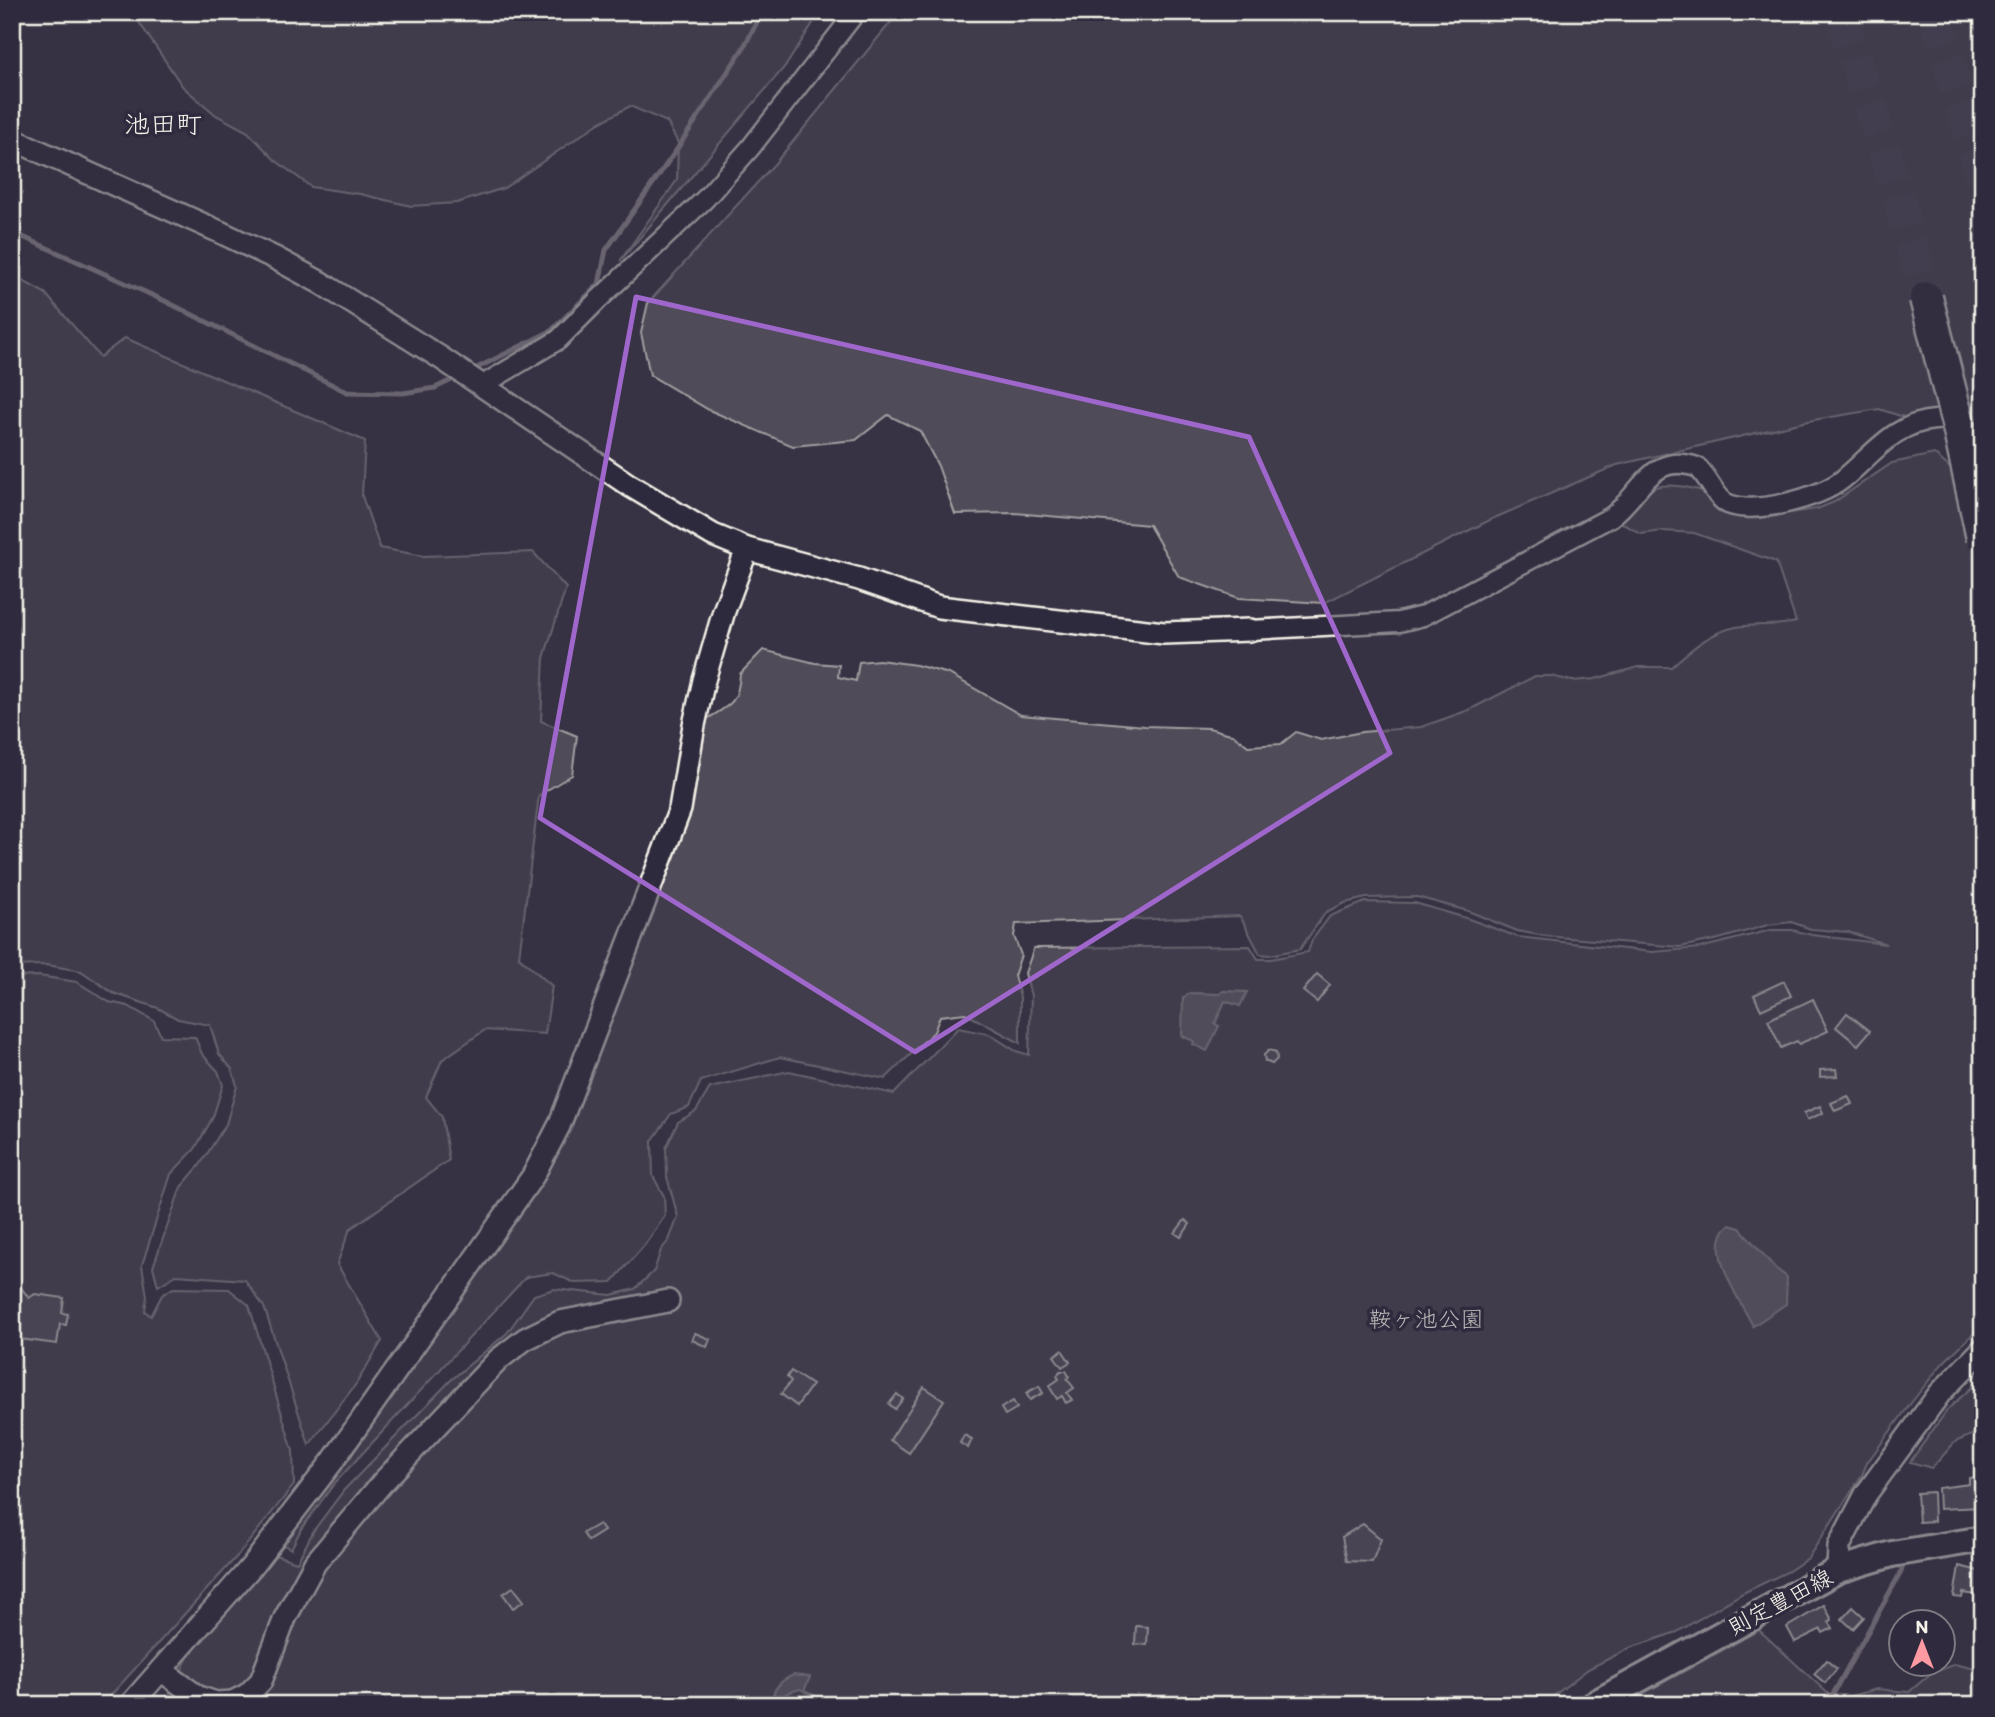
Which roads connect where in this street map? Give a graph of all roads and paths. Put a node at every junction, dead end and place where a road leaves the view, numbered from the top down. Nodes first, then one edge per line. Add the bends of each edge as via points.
1 (856, 12) edge
2 (12, 139) edge
3 (1926, 298) tunnel mouth
4 (478, 383) junction
5 (1983, 448) edge
6 (1983, 538) edge
7 (747, 549) junction
8 (1250, 630) joint
9 (668, 1301) dead end
10 (1983, 1349) edge
11 (1983, 1539) edge
12 (1838, 1570) junction
13 (161, 1670) junction
14 (130, 1705) edge
15 (1592, 1705) edge

1 - 4 street via 705,199 558,340
2 - 4 street via 275,258
3 - 6 highway, bridge
4 - 7 street via 629,485 713,535
5 - 8 street via 1963,425 1947,419 1912,424 1879,445 1841,481 1773,505 1728,503 1697,467 1666,464 1611,517 1423,616 1399,622
7 - 8 street via 859,579 939,607 1164,633
7 - 13 street via 704,680 680,809 559,1126 533,1176 332,1462 252,1566
9 - 13 street via 560,1322 525,1339 499,1359 382,1483 315,1563 285,1619 261,1681 247,1695 216,1703 198,1697
10 - 12 street via 1940,1393 1866,1494 1839,1546
11 - 12 main road, 則定豊田線 via 1892,1554
12 - 15 main road, 則定豊田線
13 - 14 street

